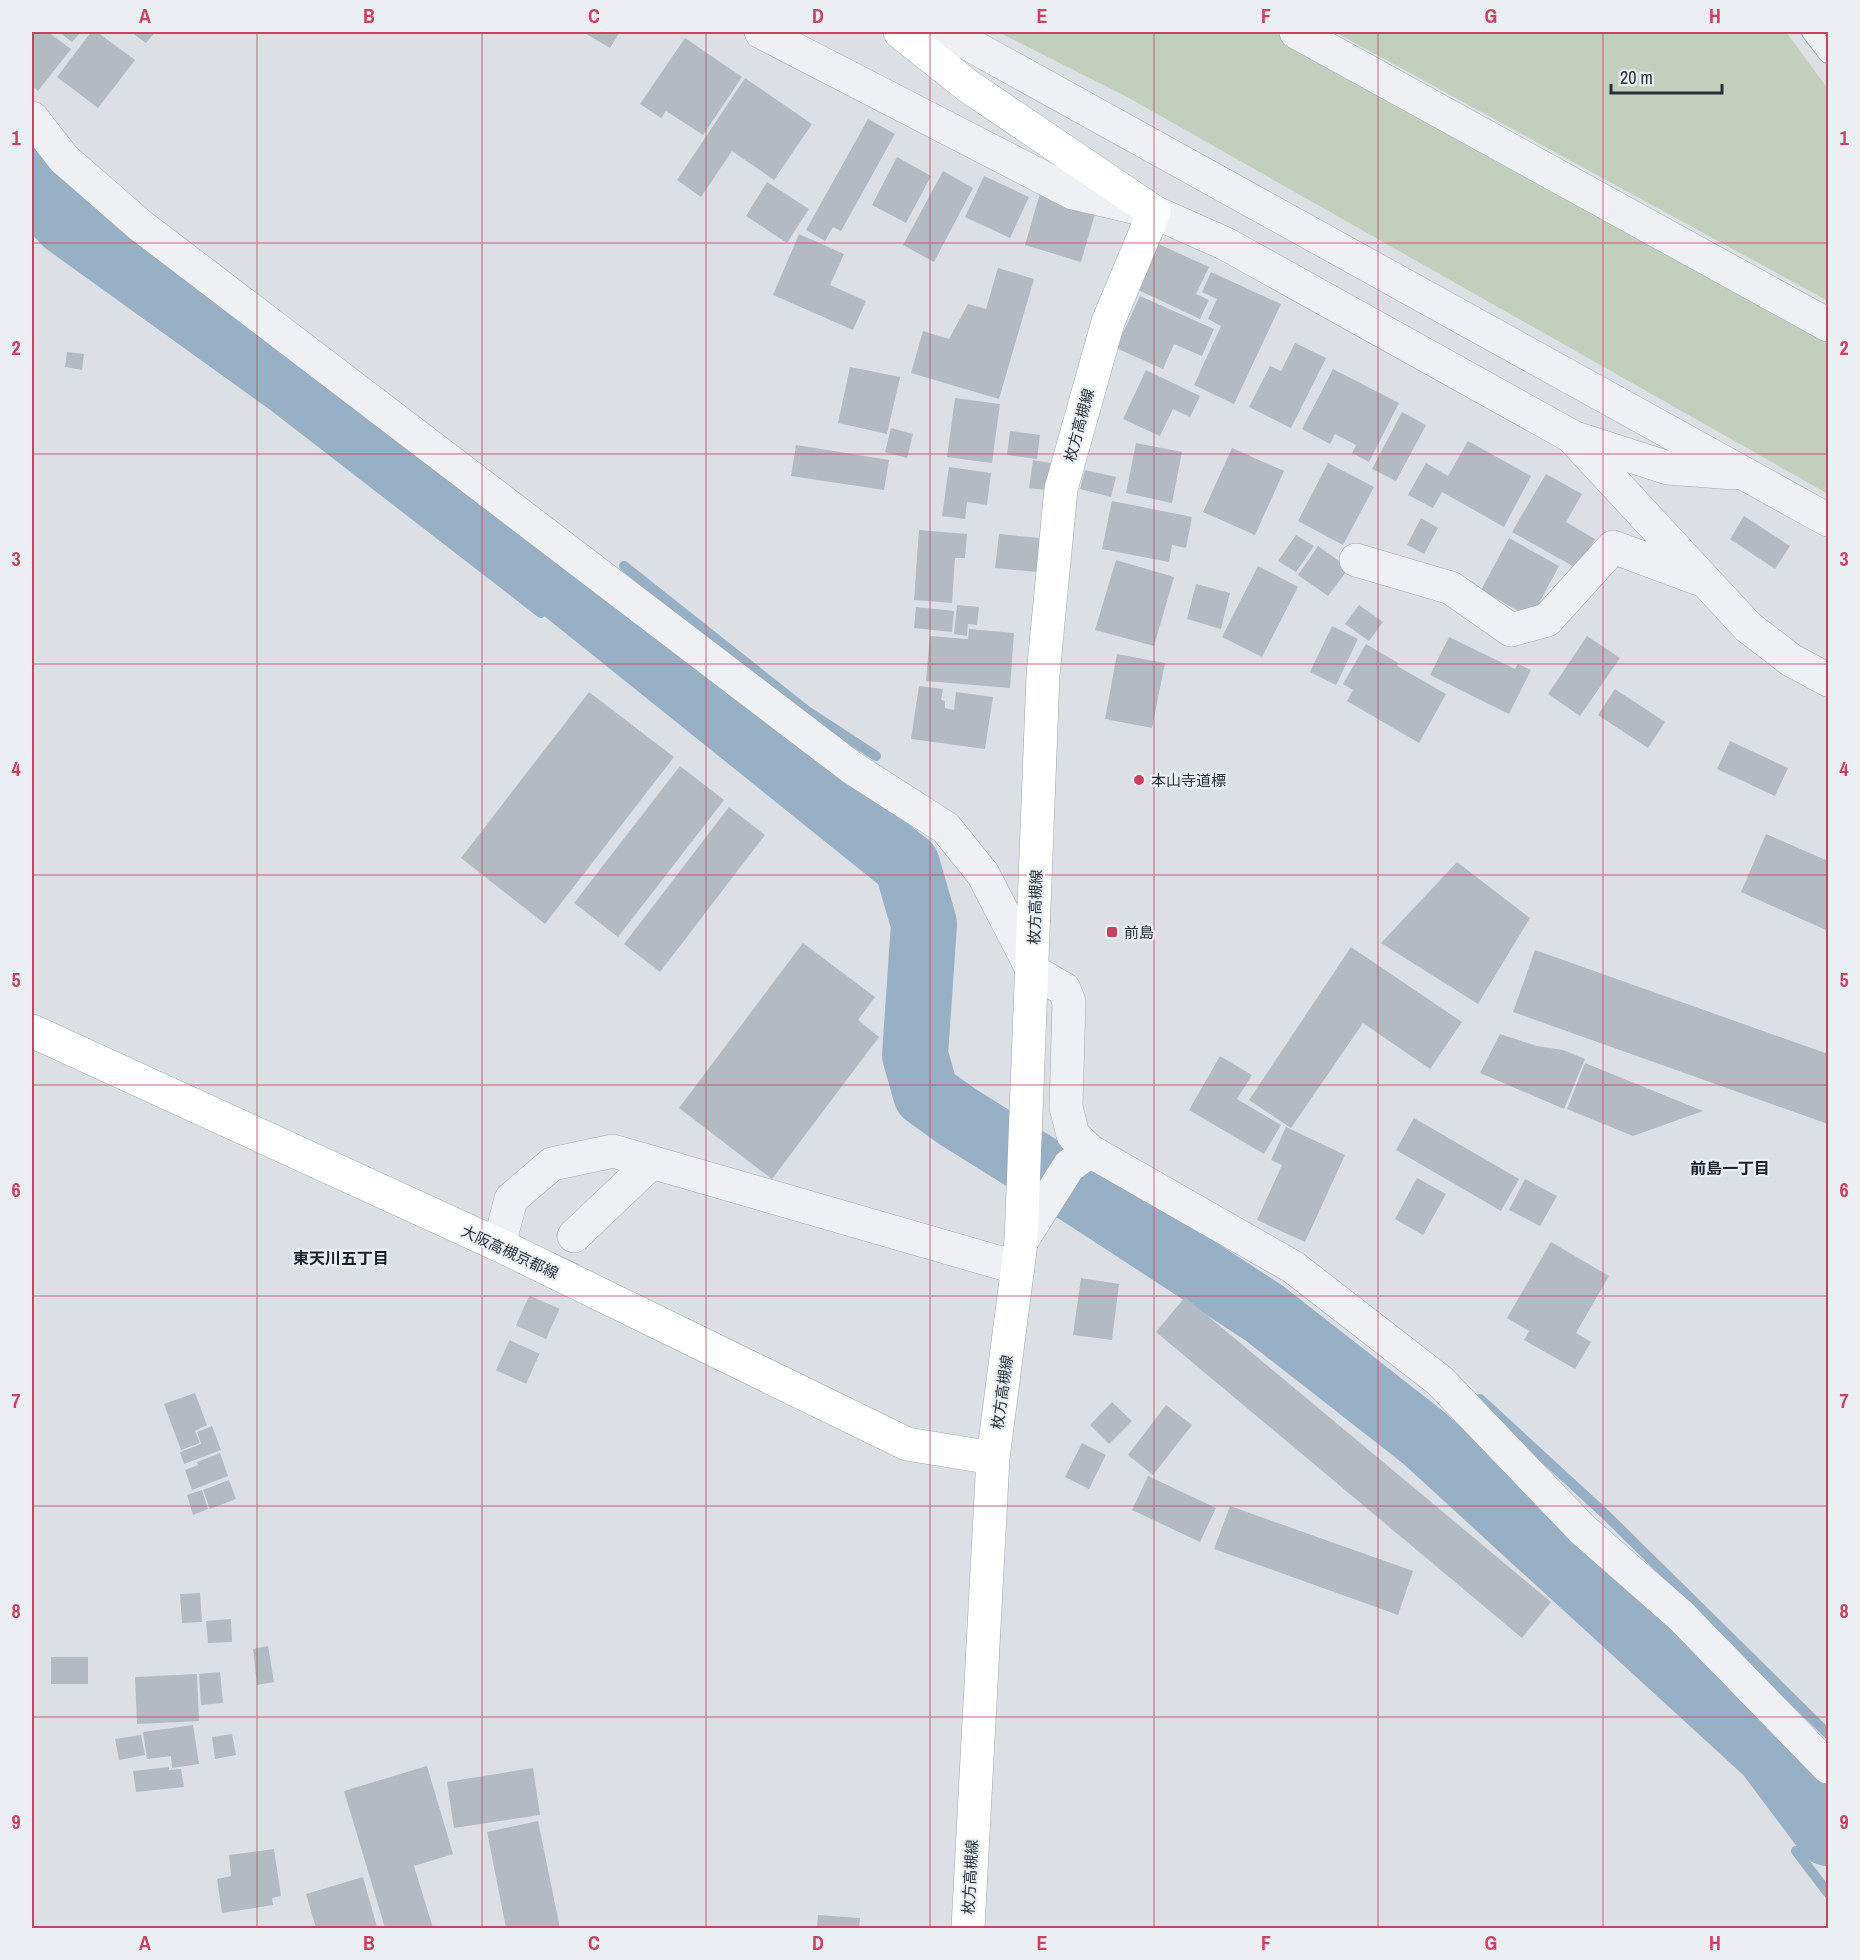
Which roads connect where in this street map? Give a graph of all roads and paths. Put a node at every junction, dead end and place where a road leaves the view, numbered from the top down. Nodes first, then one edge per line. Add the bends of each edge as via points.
1 (761, 32) edge
2 (900, 32) edge
3 (947, 32) edge
4 (1296, 32) edge
5 (1811, 32) edge
6 (1828, 54) edge
7 (32, 118) edge
8 (1154, 212) junction
9 (1828, 325) edge
10 (1571, 436) junction
11 (1745, 474) junction
12 (1828, 520) edge
13 (1356, 560) dead end
14 (1707, 582) junction
15 (1828, 680) edge
16 (1033, 971) junction
17 (32, 1031) edge
18 (1090, 1150) junction
19 (652, 1162) junction
20 (574, 1236) tunnel mouth
21 (499, 1245) junction
22 (1019, 1255) junction
23 (993, 1458) junction
24 (1828, 1767) edge
25 (968, 1929) edge

1 - 8 street via 1073,193
2 - 8 main road via 968,86
3 - 11 street
4 - 9 street
5 - 6 lane
7 - 16 street via 64,159 141,226 851,767 946,828 983,874
8 - 10 street via 1226,244
8 - 16 main road, 枚方高槻線 via 1108,321 1061,489 1043,675
10 - 11 street via 1668,468
10 - 14 street
11 - 12 street
13 - 14 street via 1451,588 1511,630 1546,620 1612,547
14 - 15 street via 1748,627 1791,660
16 - 18 street via 1064,989 1069,1002 1066,1107 1073,1135
16 - 22 main road, 枚方高槻線
17 - 21 main road, 大阪高槻京都線
18 - 22 street via 1069,1166
18 - 24 street via 1293,1267 1440,1381 1582,1529 1681,1616
19 - 20 street
19 - 21 street via 613,1151 552,1164 511,1199
19 - 22 street
21 - 23 main road, 大阪高槻京都線 via 907,1444
22 - 23 main road, 枚方高槻線
23 - 25 main road, 枚方高槻線

